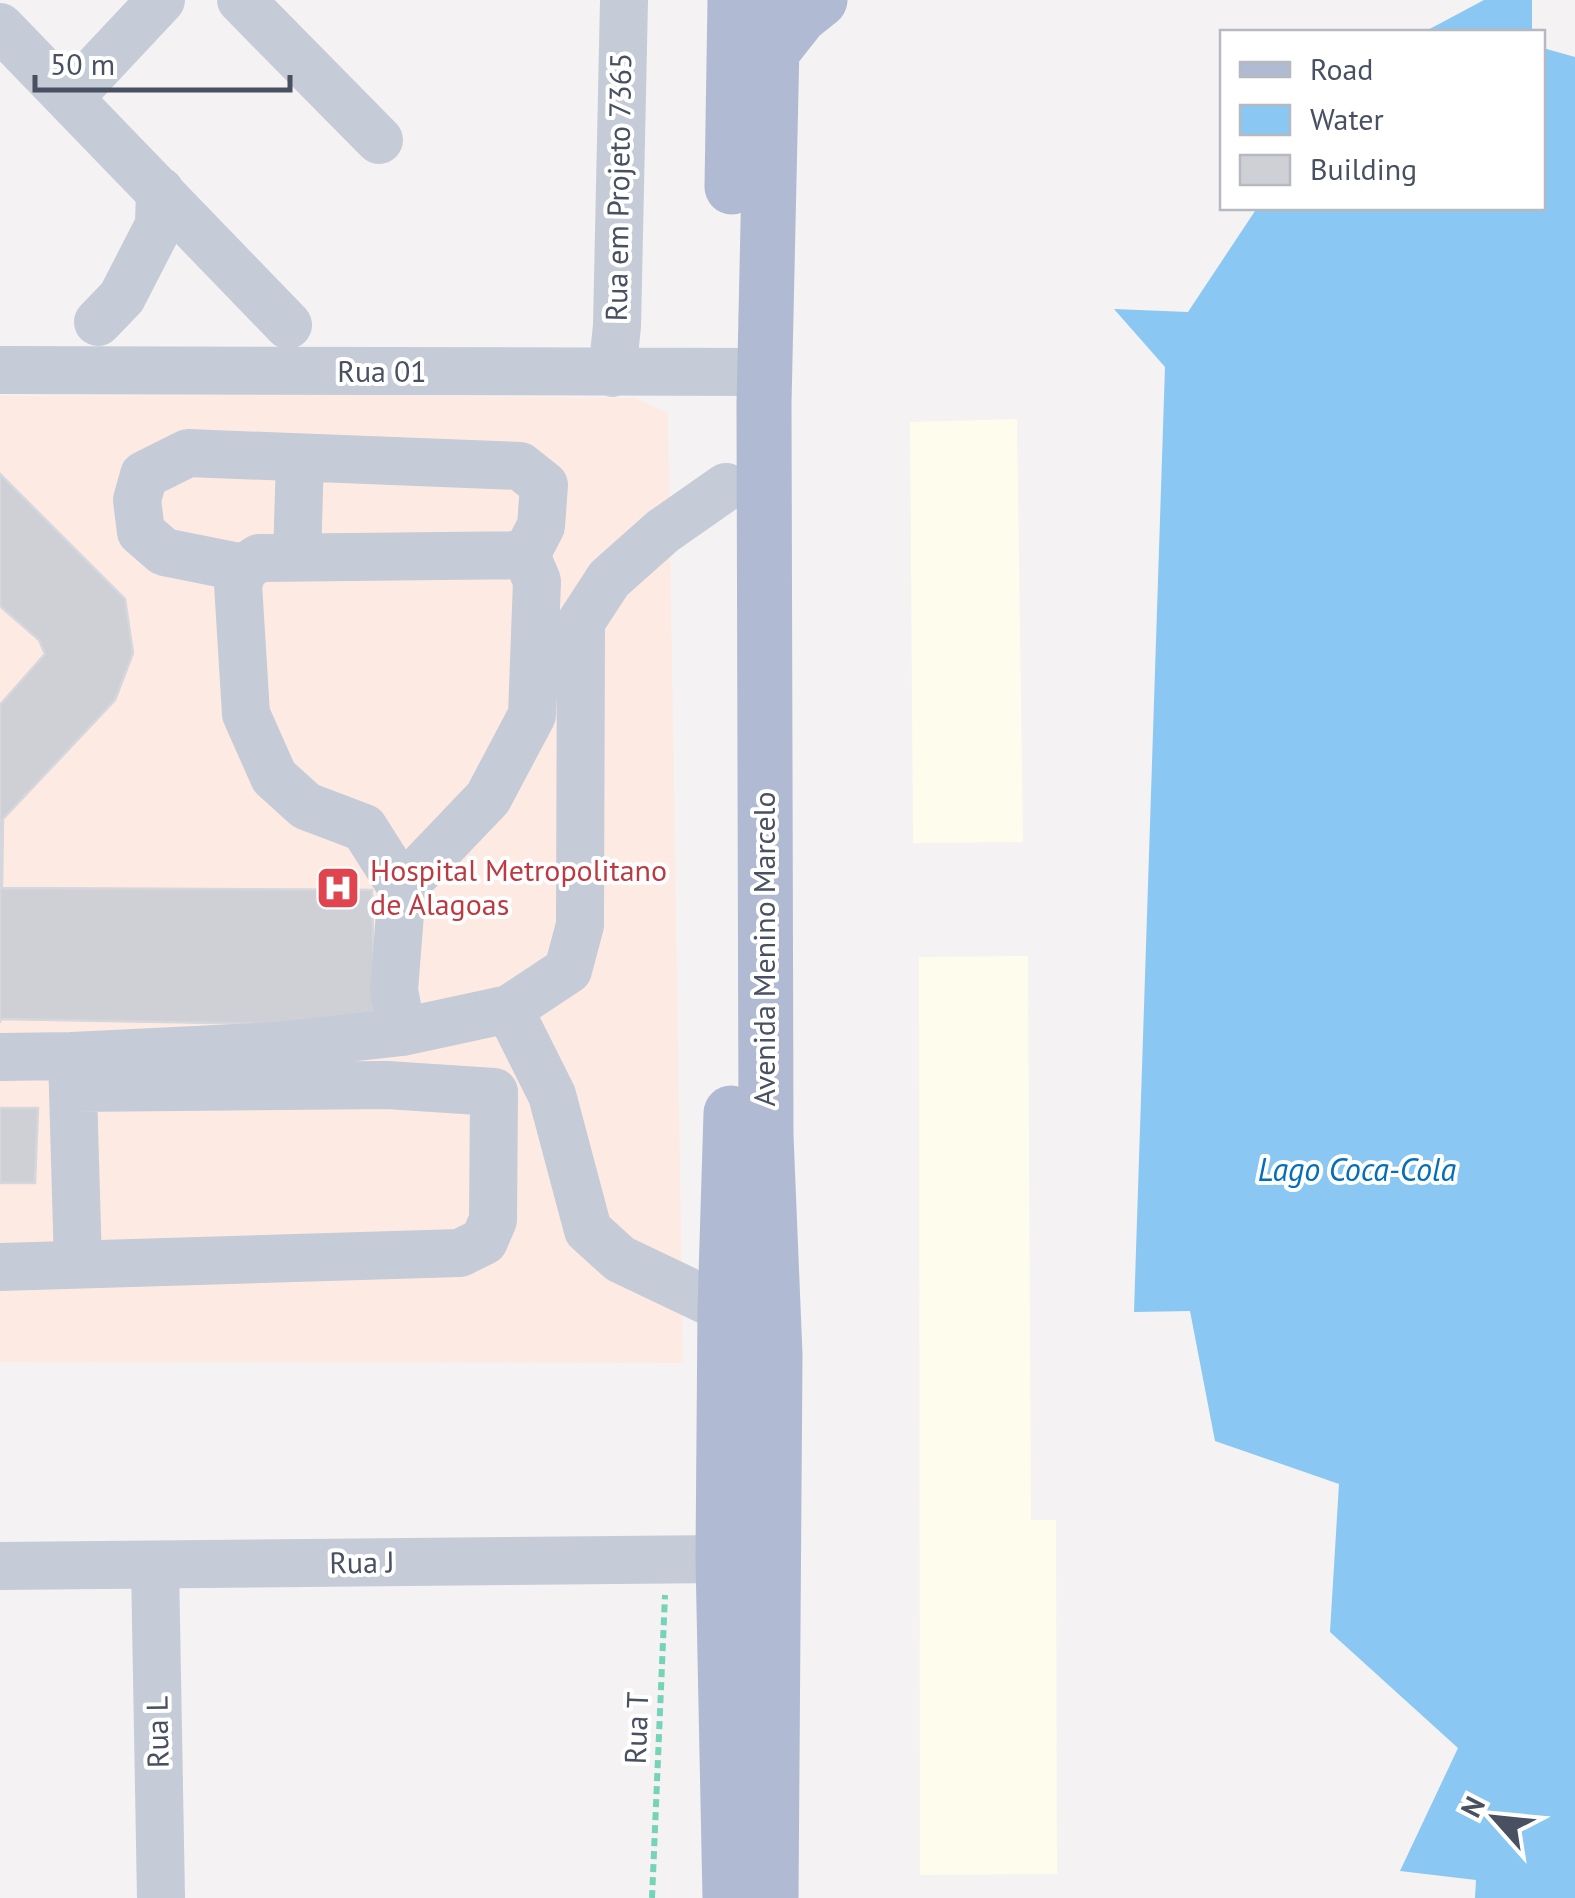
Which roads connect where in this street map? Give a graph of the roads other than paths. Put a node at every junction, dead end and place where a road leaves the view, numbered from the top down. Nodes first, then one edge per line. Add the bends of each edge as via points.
1 (162, 0) edge
2 (242, 0) edge
3 (624, 0) edge
4 (735, 0) edge
5 (820, 0) edge
6 (774, 24) edge
7 (0, 27) edge
8 (70, 97) junction
9 (379, 140) dead end
10 (160, 191) junction
11 (98, 322) dead end
12 (288, 325) dead end
13 (0, 370) edge
14 (612, 373) junction
15 (747, 374) junction
16 (300, 458) junction
17 (726, 487) junction
18 (526, 555) junction
19 (297, 557) junction
20 (244, 568) junction
21 (402, 888) junction
22 (509, 1009) junction
23 (402, 1032) junction
24 (0, 1057) edge
25 (277, 1066) junction
26 (72, 1072) junction
27 (78, 1264) junction
28 (0, 1267) edge
29 (725, 1309) junction
30 (723, 1559) junction
31 (0, 1566) edge
32 (155, 1566) junction
33 (160, 1898) edge
34 (730, 1898) edge
35 (770, 1898) edge

1 - 8 street
2 - 9 street
3 - 14 street, Rua em Projeto 7365
4 - 15 main road, Avenida Menino Marcelo
5 - 6 main road
6 - 15 main road, Avenida Menino Marcelo
7 - 8 street
8 - 10 street
10 - 11 street via 159,225 122,298
10 - 12 street
13 - 14 street, Rua 01
14 - 15 street, Rua 01
15 - 17 main road, Avenida Menino Marcelo
15 - 35 main road, Avenida Menino Marcelo via 775,1355
16 - 18 street via 520,466 544,485 541,526
16 - 19 street
16 - 20 street via 188,454 144,475 136,500 141,532 164,552
17 - 22 street via 609,580 581,622 580,925 568,970
17 - 29 main road, Avenida Menino Marcelo via 731,1135
18 - 19 street
18 - 21 street via 537,582 532,715 488,798
19 - 20 street via 259,558
20 - 21 street via 238,584 246,714 274,777 306,806 364,828
21 - 23 street via 394,990
22 - 23 street
22 - 29 street via 552,1095 588,1230 620,1260
23 - 25 street
24 - 26 street
25 - 26 street
25 - 27 street via 387,1085 494,1092 492,1220 484,1241 460,1253
26 - 27 street
27 - 28 street
29 - 30 main road, Avenida Menino Marcelo
30 - 32 street, Rua J
30 - 34 main road, Avenida Menino Marcelo
31 - 32 street, Rua J
32 - 33 street, Rua L

